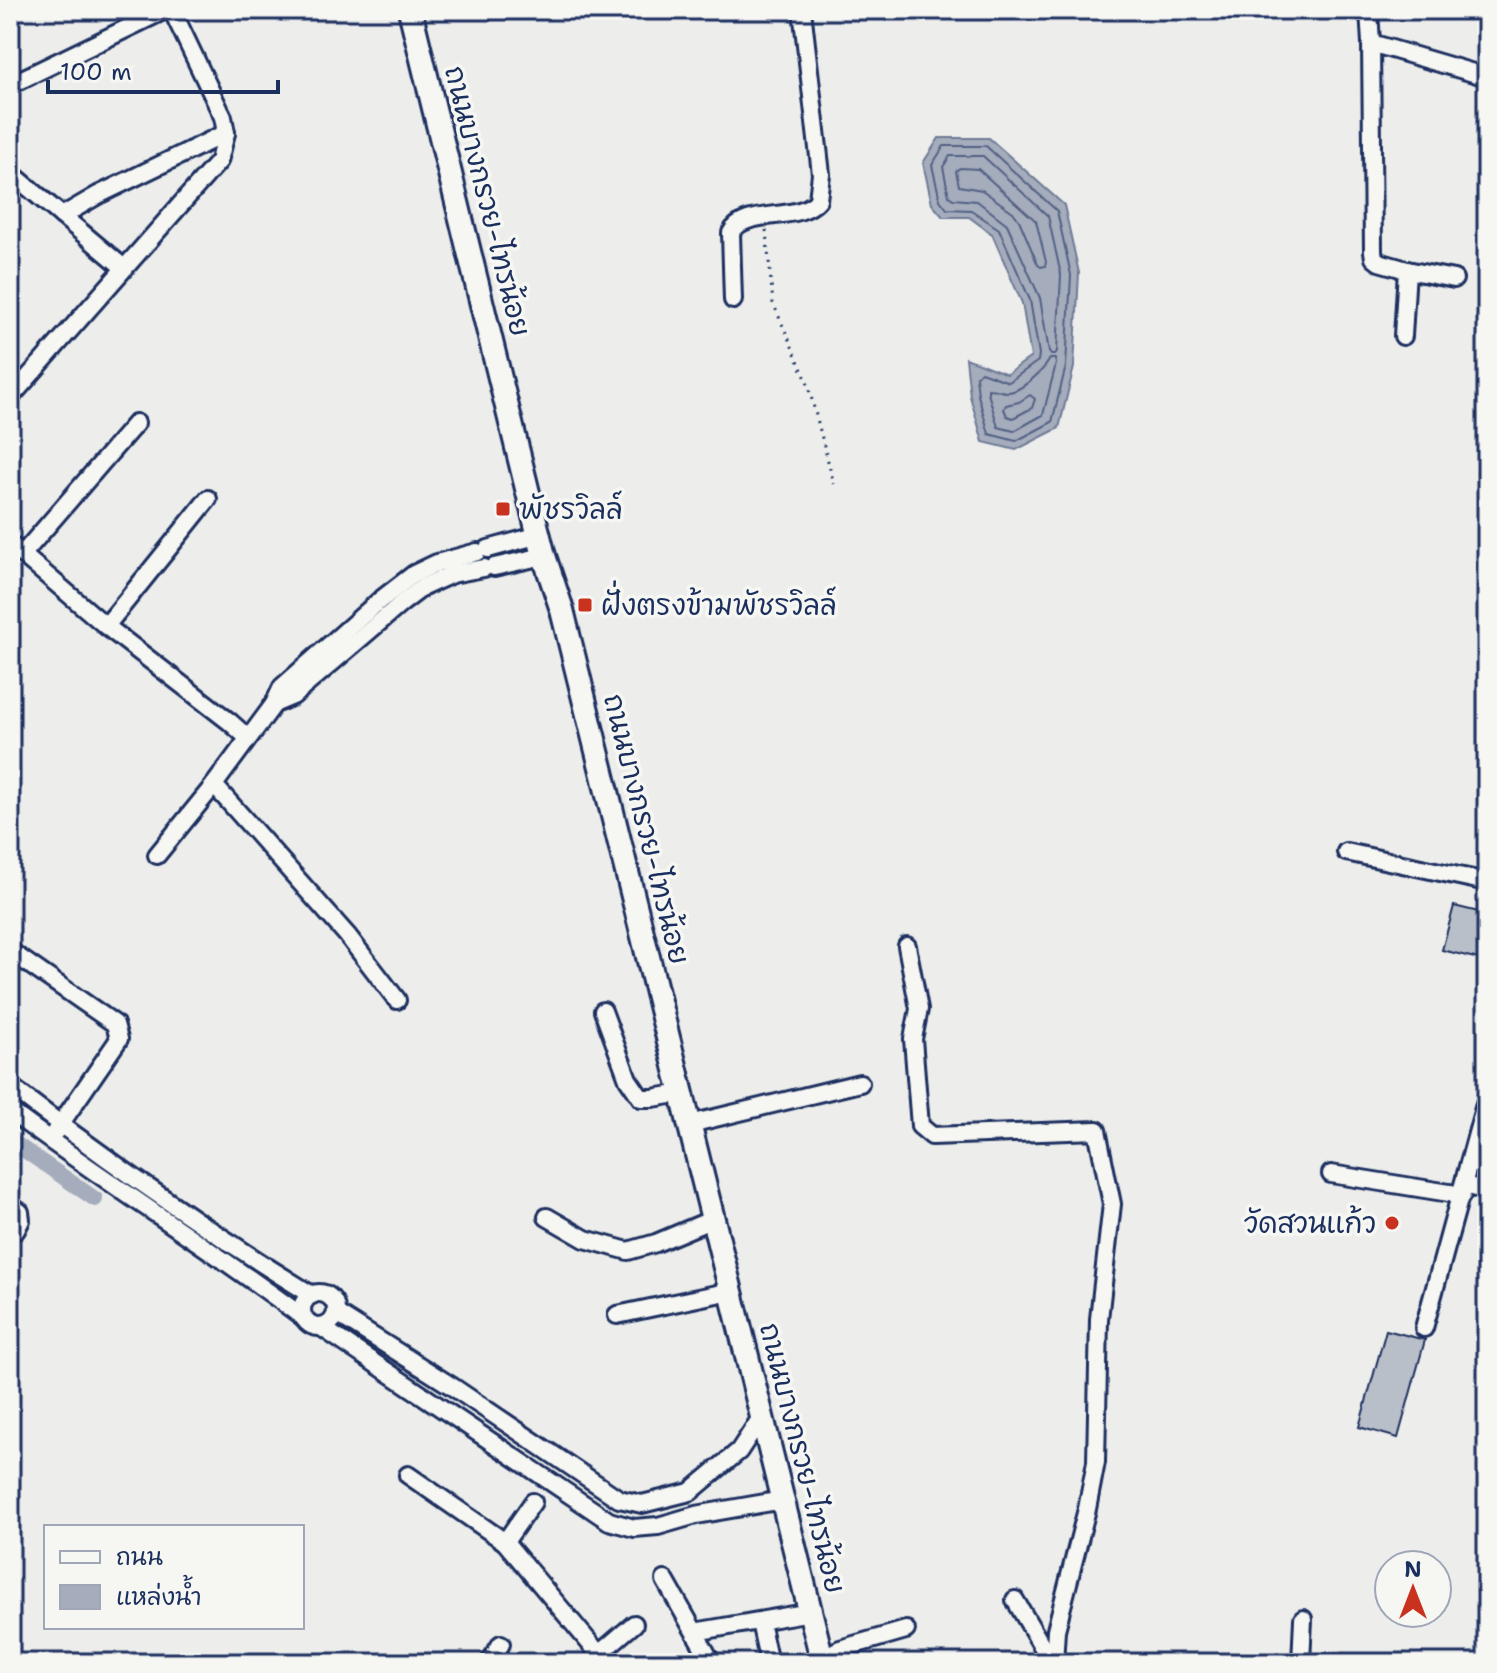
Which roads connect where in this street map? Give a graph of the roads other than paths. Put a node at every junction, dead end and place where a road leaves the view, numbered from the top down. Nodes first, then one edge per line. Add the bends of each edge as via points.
1 (165, 10) edge
2 (172, 10) edge
3 (410, 10) edge
4 (802, 10) edge
5 (1369, 10) edge
6 (1371, 43) junction
7 (1487, 77) edge
8 (10, 85) edge
9 (226, 133) junction
10 (10, 172) edge
11 (62, 216) junction
12 (124, 268) junction
13 (1407, 270) junction
14 (1454, 279) dead end
15 (733, 300) dead end
16 (1403, 336) dead end
17 (10, 398) edge
18 (136, 423) dead end
19 (208, 499) dead end
20 (541, 546) junction
21 (16, 550) edge
22 (419, 580) junction
23 (106, 626) junction
24 (248, 738) junction
25 (214, 785) junction
26 (1346, 852) dead end
27 (157, 855) dead end
28 (1487, 882) edge
29 (907, 946) dead end
30 (10, 951) edge
31 (397, 1000) dead end
32 (603, 1011) dead end
33 (860, 1083) dead end
34 (10, 1086) edge
35 (682, 1093) junction
36 (1487, 1097) edge
37 (10, 1111) edge
38 (690, 1124) junction
39 (60, 1125) junction
40 (48, 1140) junction
41 (1331, 1174) dead end
42 (1463, 1190) junction
43 (1487, 1191) edge
44 (10, 1205) edge
45 (547, 1217) dead end
46 (713, 1219) junction
47 (10, 1232) edge
48 (242, 1262) junction
49 (731, 1291) junction
50 (312, 1295) junction
51 (336, 1313) junction
52 (617, 1315) dead end
53 (304, 1318) junction
54 (321, 1327) junction
55 (1424, 1328) dead end
56 (453, 1387) junction
57 (437, 1405) junction
58 (762, 1416) junction
59 (567, 1464) junction
60 (408, 1475) dead end
61 (552, 1484) junction
62 (690, 1492) junction
63 (783, 1500) junction
64 (533, 1502) dead end
65 (696, 1515) junction
66 (505, 1542) junction
67 (665, 1580) dead end
68 (1015, 1600) dead end
69 (811, 1612) junction
70 (1303, 1619) dead end
71 (760, 1622) junction
72 (634, 1624) dead end
73 (906, 1630) dead end
74 (696, 1634) junction
75 (501, 1644) dead end
76 (595, 1658) edge
77 (823, 1660) edge
78 (489, 1663) edge
79 (712, 1663) edge
80 (769, 1663) edge
81 (1053, 1663) edge
82 (1301, 1663) edge

1 - 8 street
2 - 9 street
3 - 20 main road, ถนนบางกรวย-ไทรน้อย
4 - 15 street via 821,174 818,200 809,208 735,227
5 - 6 street
6 - 7 street
6 - 13 street via 1374,258
9 - 11 street
9 - 12 street via 219,161
10 - 11 street
11 - 12 street
12 - 17 street
13 - 14 street
13 - 16 street
18 - 21 street
19 - 23 street
20 - 22 street via 489,567
20 - 22 street via 483,550 437,563
20 - 35 main road, ถนนบางกรวย-ไทรน้อย via 562,610
21 - 23 street
22 - 24 street via 402,603 293,696 274,704
23 - 24 street
24 - 25 street
25 - 27 street
25 - 31 street via 347,935
26 - 28 street
29 - 81 street via 919,1009 913,1039 920,1126 932,1136 1097,1130 1112,1204 1099,1319 1096,1462
30 - 39 street via 115,1024 119,1039
32 - 35 street via 628,1079 641,1098
33 - 38 street
34 - 39 street
35 - 38 main road, ถนนบางกรวย-ไทรน้อย
36 - 42 street
37 - 40 street
38 - 46 main road, ถนนบางกรวย-ไทรน้อย
39 - 40 street
39 - 48 street
40 - 48 street
41 - 42 street
42 - 43 street
42 - 55 street
44 - 47 street via 21,1220
45 - 46 street via 585,1239 628,1251
46 - 49 main road, ถนนบางกรวย-ไทรน้อย
48 - 50 street
48 - 53 street
49 - 52 street
49 - 58 main road, ถนนบางกรวย-ไทรน้อย
50 - 51 street via 330,1297
50 - 53 street via 303,1305
51 - 54 street
51 - 56 street
53 - 54 street
54 - 57 street
56 - 57 street
56 - 59 street
57 - 61 street
58 - 62 street via 739,1451
58 - 63 main road, ถนนบางกรวย-ไทรน้อย
59 - 61 street
59 - 62 street via 619,1499 642,1504
60 - 66 street
61 - 65 street via 609,1521 634,1528
62 - 65 street
63 - 65 street
63 - 69 main road, ถนนบางกรวย-ไทรน้อย
64 - 66 street
66 - 76 street
67 - 74 street
68 - 81 street
69 - 71 street
69 - 77 main road, ถนนบางกรวย-ไทรน้อย
70 - 82 street
71 - 74 street
71 - 80 street
72 - 76 street
73 - 77 street via 840,1649
74 - 79 street
75 - 78 street

